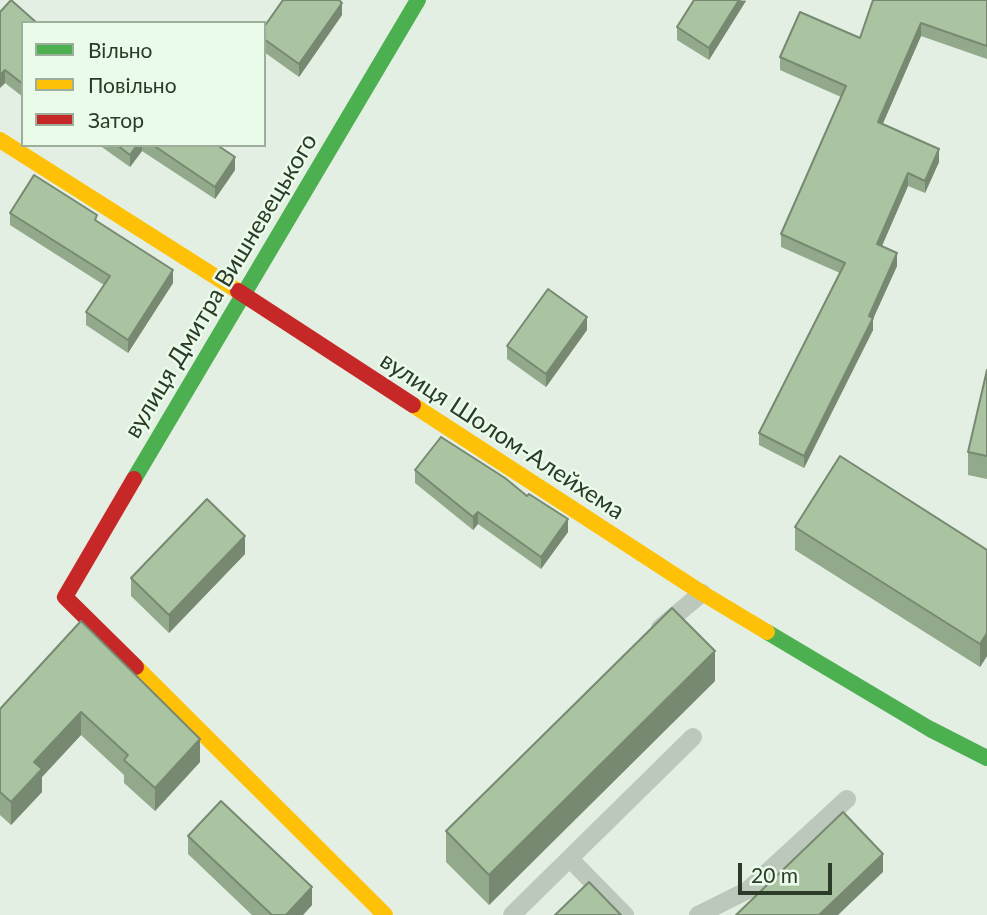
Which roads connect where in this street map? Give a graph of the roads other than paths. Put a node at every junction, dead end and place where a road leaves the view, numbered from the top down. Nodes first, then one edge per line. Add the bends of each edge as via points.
1 (418, 0) edge
2 (0, 140) edge
3 (242, 294) junction
4 (702, 593) junction
5 (652, 634) edge
6 (693, 737) dead end
7 (987, 758) edge
8 (847, 799) dead end
9 (570, 859) junction
10 (386, 915) edge
11 (512, 915) edge
12 (625, 915) edge
13 (698, 915) edge

1 - 3 street, вулиця Дмитра Вишневецького
2 - 3 street, вулиця Шолом-Алейхема
3 - 4 street, вулиця Шолом-Алейхема
3 - 10 street, вулиця Дмитра Вишневецького via 65,597
4 - 5 lane
4 - 7 street, вулиця Шолом-Алейхема
6 - 9 lane
8 - 13 lane via 748,890
9 - 11 lane
9 - 12 lane

